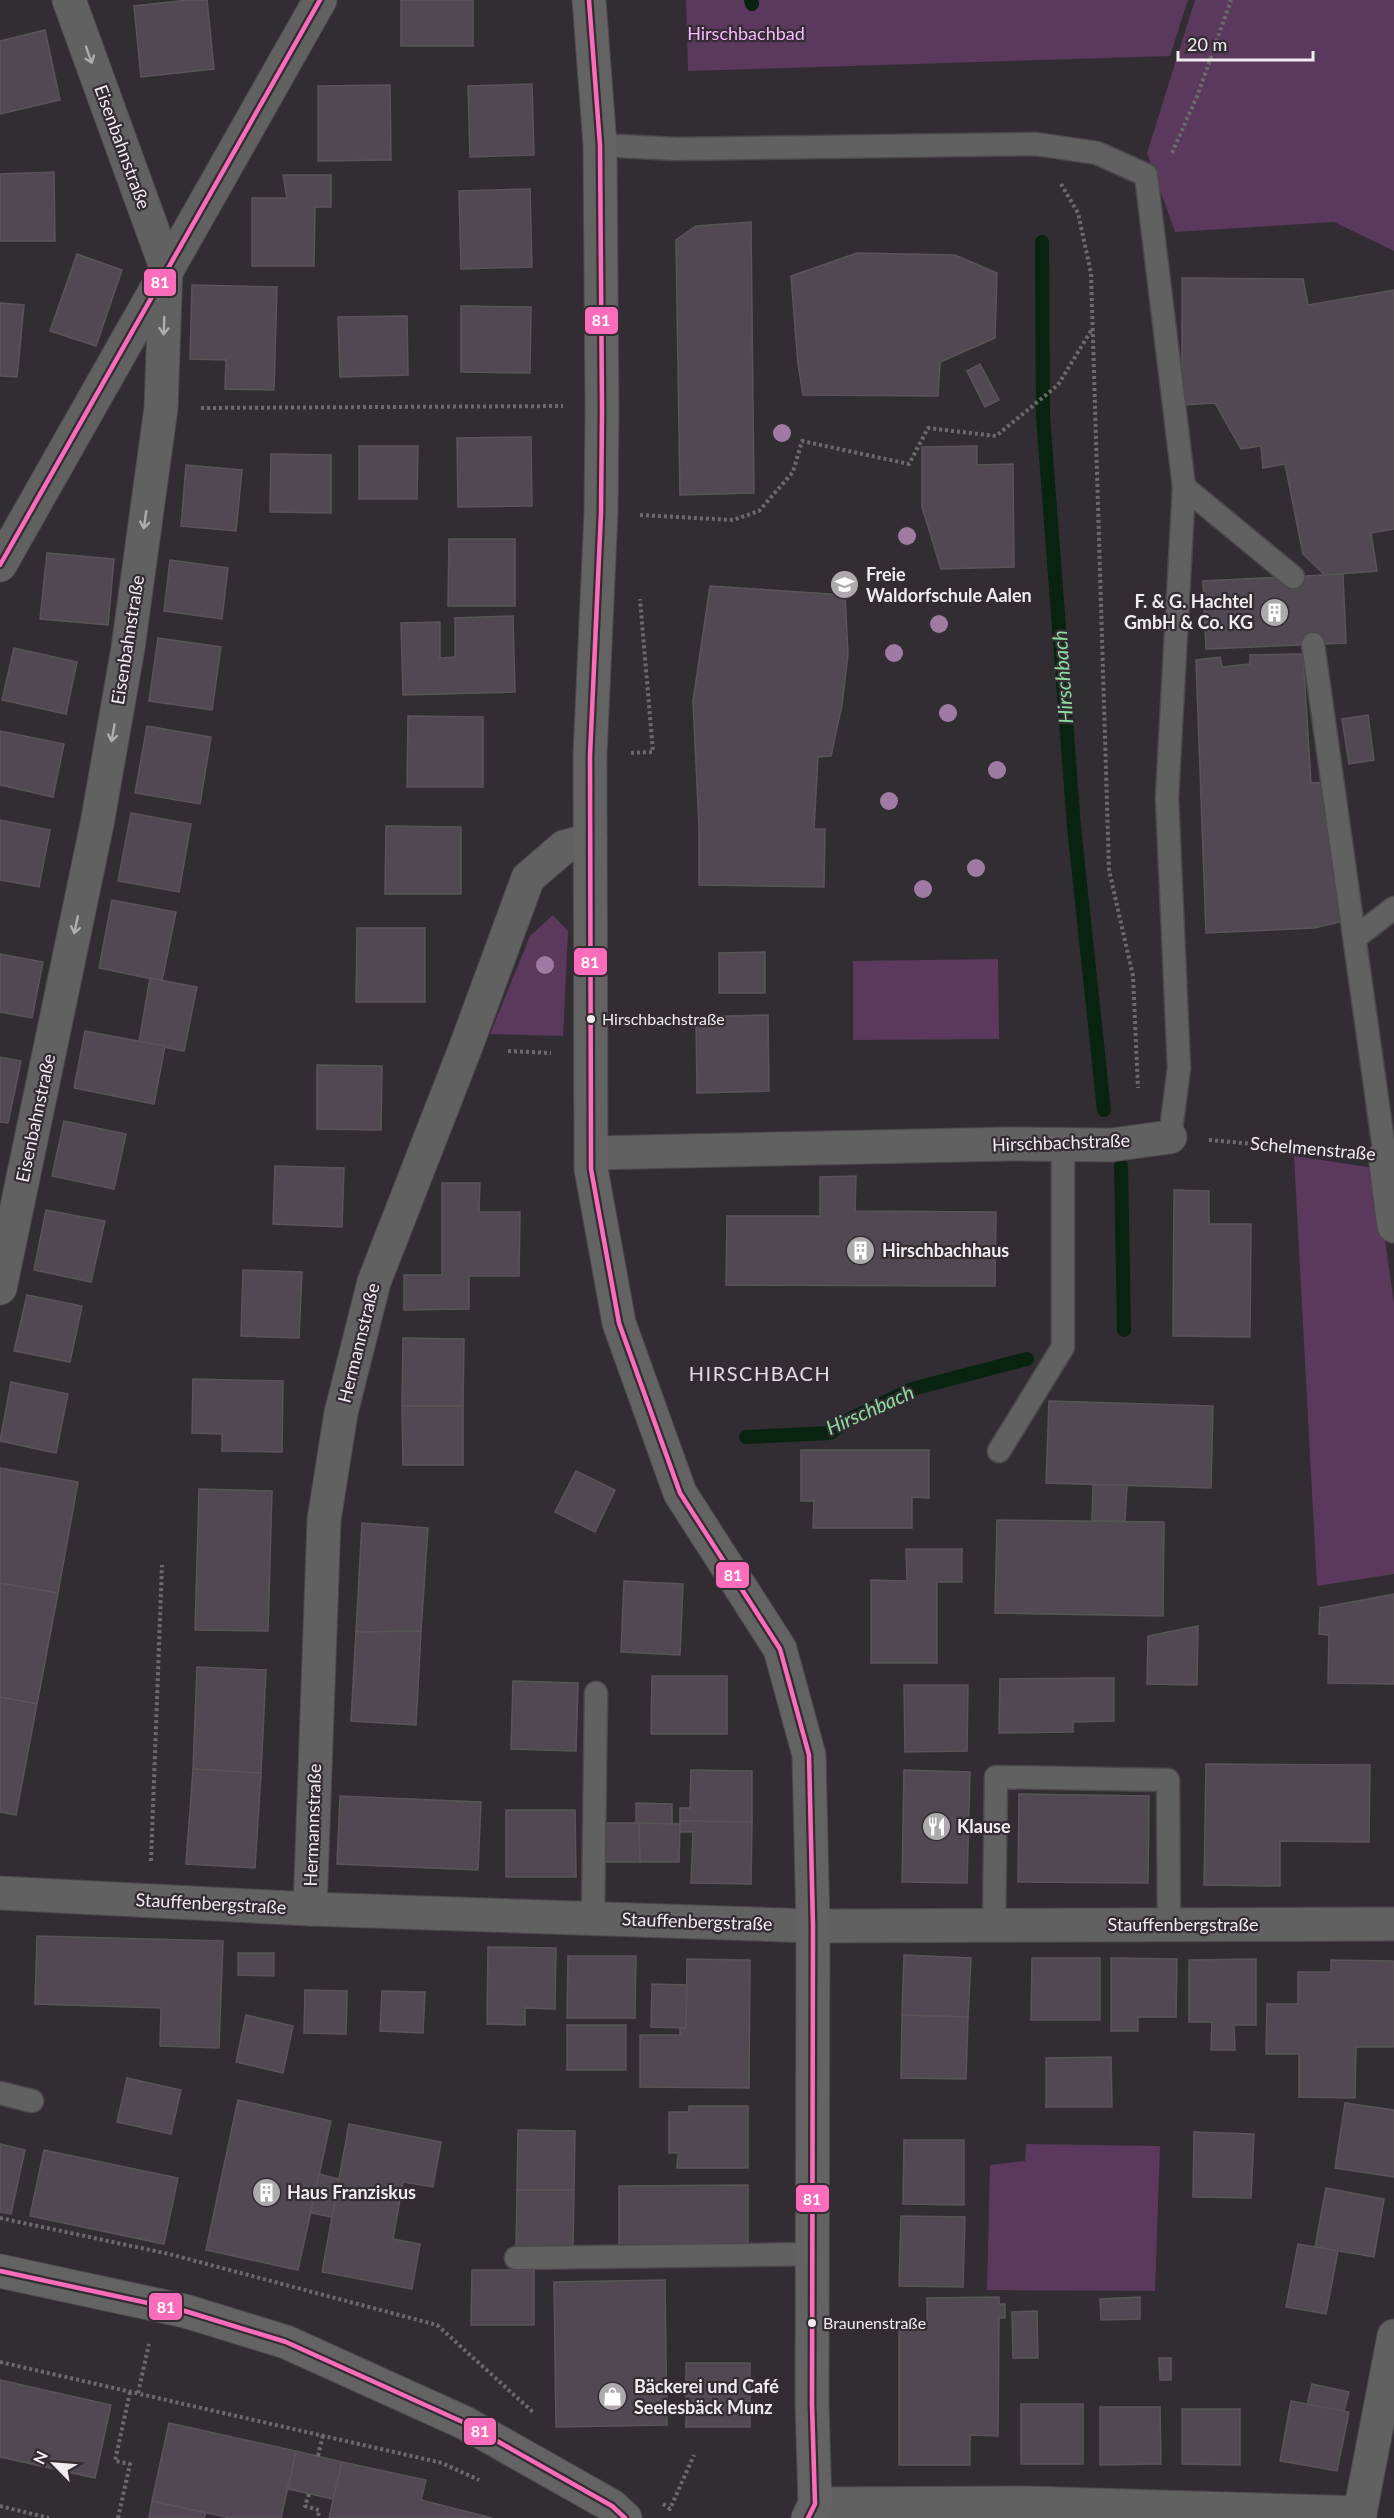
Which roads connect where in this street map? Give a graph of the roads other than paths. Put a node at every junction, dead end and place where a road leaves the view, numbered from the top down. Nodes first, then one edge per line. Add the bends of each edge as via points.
1 (69, 0) edge
2 (320, 0) edge
3 (589, 0) edge
4 (600, 145) junction
5 (166, 267) junction
6 (1184, 487) junction
7 (0, 565) edge
8 (1293, 577) dead end
9 (1313, 644) dead end
10 (590, 840) junction
11 (1394, 908) edge
12 (1356, 937) junction
13 (1156, 1138) joint
14 (1063, 1146) junction
15 (592, 1153) junction
16 (1385, 1156) joint
17 (1394, 1226) edge
18 (0, 1288) edge
19 (999, 1451) dead end
20 (596, 1693) dead end
21 (0, 1893) edge
22 (310, 1909) junction
23 (593, 1919) junction
24 (1394, 1924) edge
25 (994, 1925) junction
26 (1169, 1925) junction
27 (813, 1926) junction
28 (0, 2093) edge
29 (32, 2101) dead end
30 (813, 2254) junction
31 (516, 2258) dead end
32 (0, 2271) edge
33 (1394, 2336) edge
34 (812, 2511) edge
35 (853, 2511) edge
36 (1360, 2515) edge
37 (625, 2518) edge

1 -> 5 street, Eisenbahnstraße
2 - 5 street
3 - 4 street
4 - 6 lane via 676,149 1036,144 1096,153 1146,175
4 - 10 street via 601,513
5 - 7 street
5 -> 18 street, Eisenbahnstraße via 160,408 128,648 97,824
6 - 8 lane
6 - 13 lane via 1167,798 1179,1068
9 - 12 lane
10 - 15 street
10 - 22 street, Hermannstraße via 564,847 528,878 374,1282 341,1413 324,1520
11 - 12 lane
12 - 16 lane
13 - 14 street, Hirschbachstraße
14 - 15 street, Hirschbachstraße
14 - 19 lane via 1063,1347
15 - 27 street via 591,1169 619,1323 680,1493 780,1649 809,1755
16 - 17 street, Schelmenstraße
20 - 23 lane
21 - 22 street, Stauffenbergstraße
22 - 23 street, Stauffenbergstraße
23 - 27 street, Stauffenbergstraße
24 - 26 street, Stauffenbergstraße
25 - 26 street, Stauffenbergstraße
25 - 26 lane via 996,1777 1168,1780
25 - 27 street, Stauffenbergstraße
27 - 30 street
28 - 29 lane
30 - 31 lane
30 - 34 street
32 - 37 street via 185,2311 286,2342 465,2423 612,2506
33 - 36 street
34 - 35 street
35 - 36 street via 1027,2503

